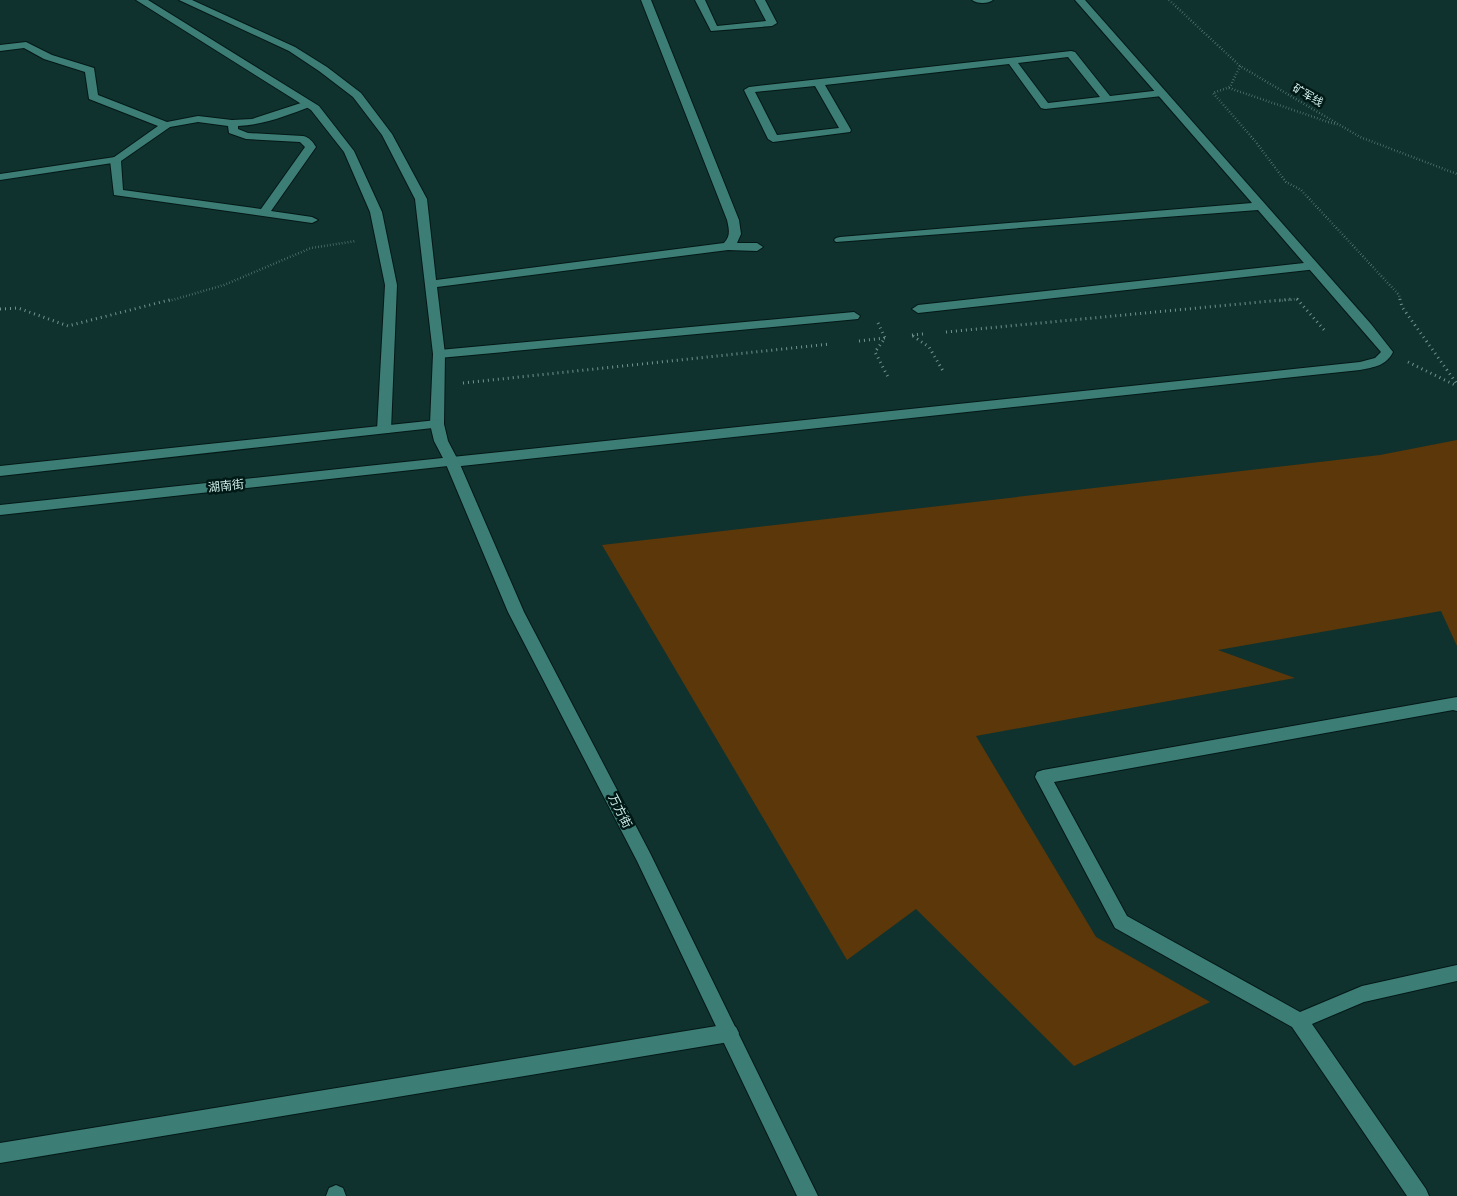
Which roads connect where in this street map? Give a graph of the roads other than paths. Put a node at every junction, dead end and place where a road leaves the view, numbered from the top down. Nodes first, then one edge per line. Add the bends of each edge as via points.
1 (142, 0) edge
2 (184, 0) edge
3 (646, 0) edge
4 (700, 0) edge
5 (760, 0) edge
6 (977, 0) edge
7 (988, 0) edge
8 (1080, 0) edge
9 (0, 48) edge
10 (1012, 61) junction
11 (818, 82) junction
12 (1162, 93) junction
13 (1107, 99) junction
14 (308, 104) junction
15 (233, 123) junction
16 (166, 125) junction
17 (115, 160) junction
18 (0, 177) edge
19 (1261, 206) junction
20 (264, 213) junction
21 (312, 220) dead end
22 (840, 240) dead end
23 (728, 246) junction
24 (757, 247) dead end
25 (1314, 266) junction
26 (430, 284) junction
27 (918, 309) dead end
28 (854, 316) dead end
29 (439, 354) junction
30 (438, 424) junction
31 (384, 430) junction
32 (452, 462) junction
33 (0, 472) edge
34 (0, 510) edge
35 (1457, 705) edge
36 (1457, 973) edge
37 (1299, 1022) junction
38 (729, 1033) junction
39 (0, 1153) edge
40 (808, 1196) edge
41 (1419, 1196) edge

1 - 14 street
2 - 26 street, 万方街 via 292,49 357,95 387,134 421,198
3 - 23 street via 733,220 735,239
4 - 5 street via 714,29 772,23
6 - 7 street
8 - 12 street
9 - 16 street via 26,45 48,57 90,70 93,98
10 - 11 street
10 - 13 street via 1071,54
10 - 13 street via 1045,106
11 - 11 street via 749,90 773,139 846,130
12 - 13 street
12 - 19 street
14 - 15 street via 274,117
14 - 31 street via 315,108 349,151 376,212 391,285
15 - 16 street via 191,119
15 - 20 street via 233,131 246,136 303,139 312,147
16 - 17 street
17 - 18 street
17 - 20 street via 118,193
19 - 22 street
19 - 25 street
20 - 21 street
23 - 24 street
23 - 26 street
25 - 27 street
25 - 32 street, 湖南街 via 1387,352 1385,357 1360,366
26 - 29 street, 万方街
28 - 29 street
29 - 30 street, 万方街
30 - 31 street
30 - 32 street, 万方街 via 440,441
31 - 33 street
32 - 34 street, 湖南街
32 - 38 street, 万方街 via 516,612 644,858
35 - 37 street via 1042,777 1121,922
36 - 37 street via 1362,994
37 - 41 street
38 - 39 street
38 - 40 street, 万方街

